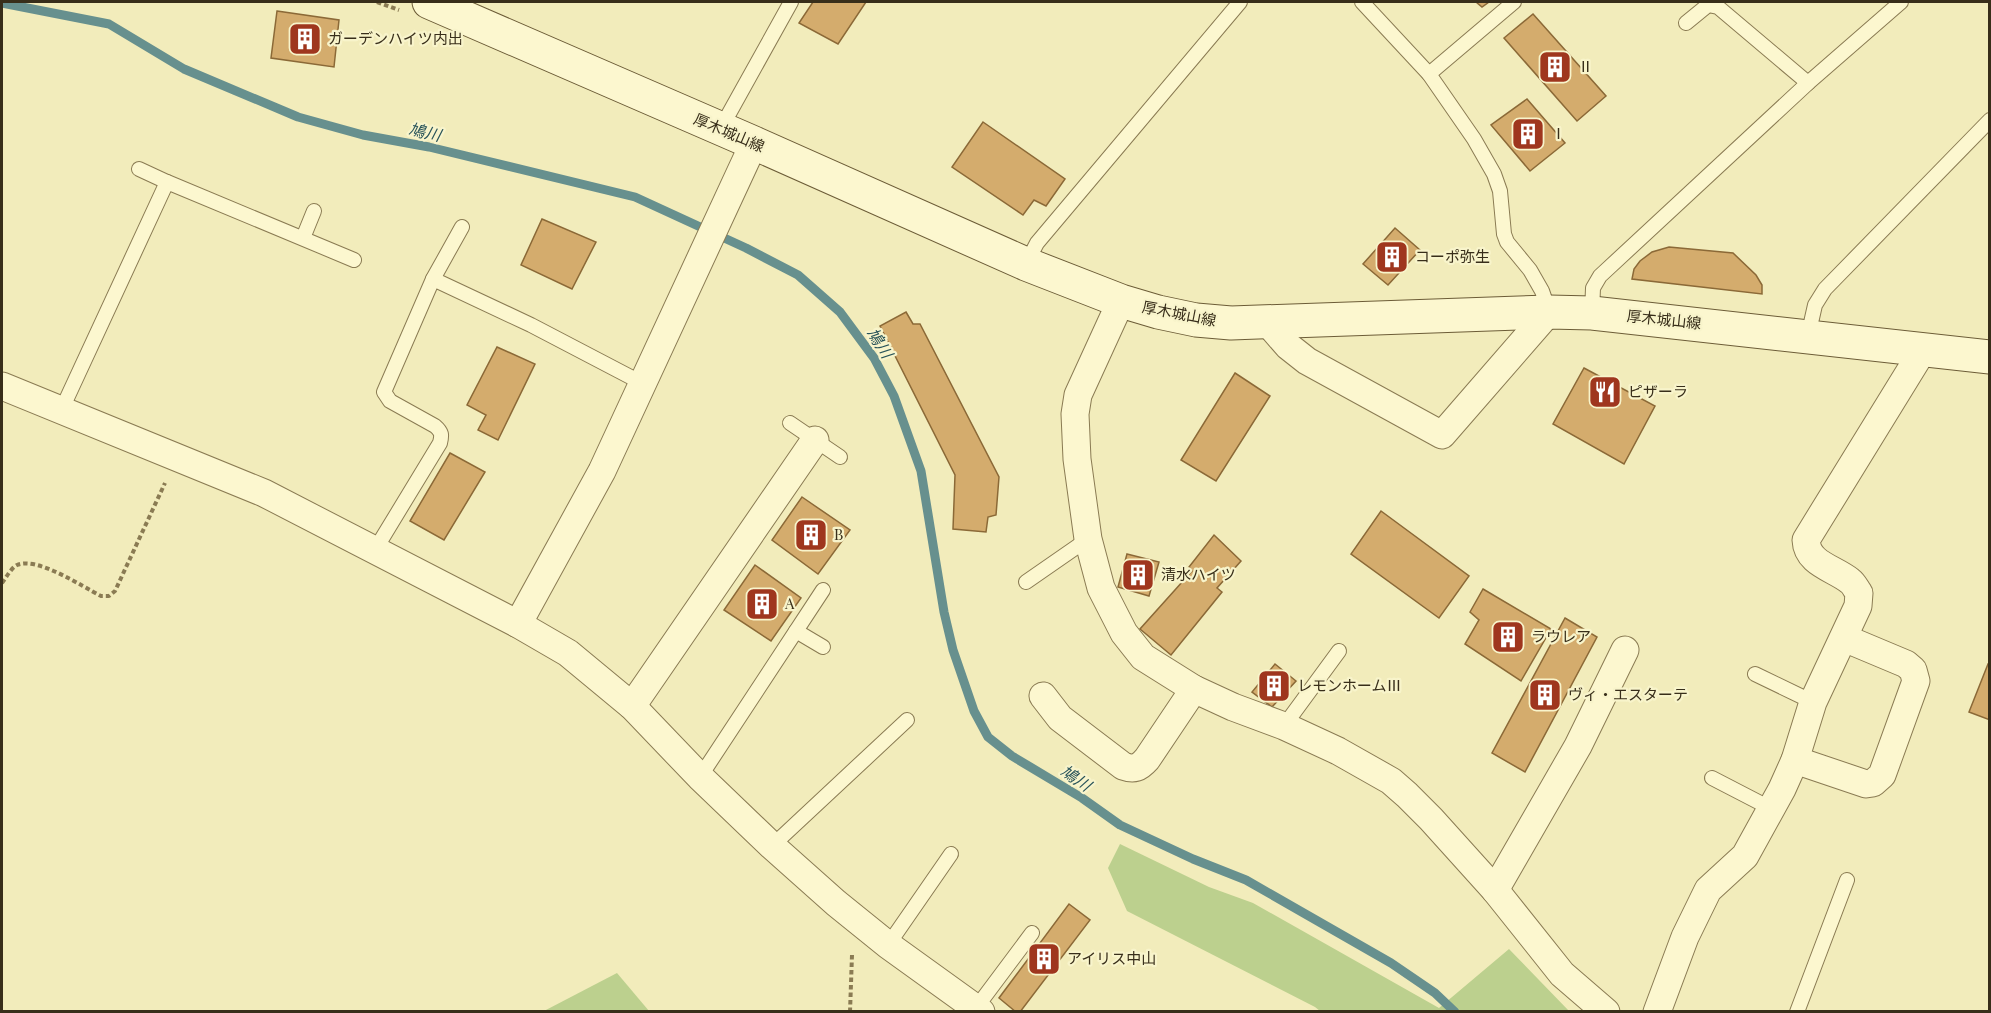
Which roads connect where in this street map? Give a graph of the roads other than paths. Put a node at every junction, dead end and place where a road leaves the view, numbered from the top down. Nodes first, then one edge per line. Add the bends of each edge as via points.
1 (429, 2) edge
2 (791, 2) edge
3 (1240, 2) edge
4 (1362, 2) edge
5 (1514, 2) edge
6 (1901, 2) edge
7 (1686, 23) dead end
8 (1429, 74) junction
9 (1808, 84) junction
10 (1989, 120) edge
11 (720, 129) junction
12 (754, 143) junction
13 (139, 170) dead end
14 (167, 182) junction
15 (314, 211) dead end
16 (462, 227) dead end
17 (303, 238) junction
18 (354, 260) dead end
19 (1026, 264) junction
20 (433, 279) junction
21 (1121, 301) junction
22 (1549, 312) junction
23 (1592, 313) junction
24 (1268, 322) junction
25 (1808, 336) junction
26 (1923, 350) junction
27 (1989, 355) edge
28 (642, 383) junction
29 (2, 386) edge
30 (61, 411) junction
31 (790, 423) dead end
32 (815, 440) junction
33 (840, 457) dead end
34 (1088, 539) junction
35 (375, 550) junction
36 (1026, 582) dead end
37 (823, 590) dead end
38 (519, 624) junction
39 (796, 631) junction
40 (1844, 638) junction
41 (822, 647) dead end
42 (1625, 650) dead end
43 (1339, 651) dead end
44 (1755, 674) dead end
45 (1194, 690) junction
46 (1043, 696) dead end
47 (1813, 702) junction
48 (632, 706) junction
49 (907, 720) dead end
50 (1284, 726) junction
51 (1795, 760) junction
52 (700, 777) junction
53 (1712, 778) dead end
54 (1770, 808) junction
55 (772, 846) junction
56 (951, 854) dead end
57 (1847, 880) dead end
58 (1495, 890) junction
59 (1032, 933) dead end
60 (888, 945) junction
61 (978, 1010) edge
62 (1606, 1011) edge
63 (1657, 1011) edge
64 (1797, 1011) edge

1 - 11 main road, 厚木城山線
2 - 11 lane
3 - 19 lane via 1037,243
4 - 8 lane
5 - 8 lane
6 - 9 lane
7 - 9 lane via 1708,5 1718,7
8 - 22 lane via 1494,174 1507,242 1530,270
9 - 23 lane via 1600,276 1593,288
10 - 25 lane via 1826,289 1815,305
11 - 12 main road, 厚木城山線
12 - 19 main road, 厚木城山線
12 - 28 street
13 - 14 lane
14 - 17 lane
14 - 30 lane
15 - 17 lane
16 - 20 lane
17 - 18 lane
19 - 21 main road, 厚木城山線
20 - 28 lane
20 - 35 lane via 384,392 390,401 435,426 442,436
21 - 24 main road, 厚木城山線 via 1196,320
21 - 34 street via 1075,407 1077,459
22 - 23 main road, 厚木城山線
22 - 24 main road, 厚木城山線
22 - 24 street via 1442,435 1307,361
23 - 25 main road, 厚木城山線
25 - 26 main road, 厚木城山線
26 - 27 main road, 厚木城山線
26 - 40 street via 1806,540 1811,557 1851,582 1859,593 1858,606
28 - 38 street via 602,471
29 - 30 street
30 - 35 street via 264,494
31 - 32 lane
32 - 33 lane
32 - 48 street
34 - 36 lane
34 - 45 street via 1101,588 1124,633 1143,657
35 - 38 street
37 - 39 lane
38 - 48 street via 568,653
39 - 41 lane
39 - 52 lane
40 - 47 street
40 - 51 street via 1905,664 1916,675 1882,775 1866,784
42 - 58 street via 1578,746
43 - 50 lane
44 - 47 lane
45 - 46 street via 1147,759 1132,769 1060,718
45 - 50 street
47 - 51 street
48 - 52 street
49 - 55 lane
50 - 58 street via 1391,781
51 - 54 street
52 - 55 street
53 - 54 lane
54 - 63 street via 1744,856 1708,890
55 - 60 street
56 - 60 lane
57 - 64 lane
58 - 62 street via 1562,974
59 - 61 lane
60 - 61 street

